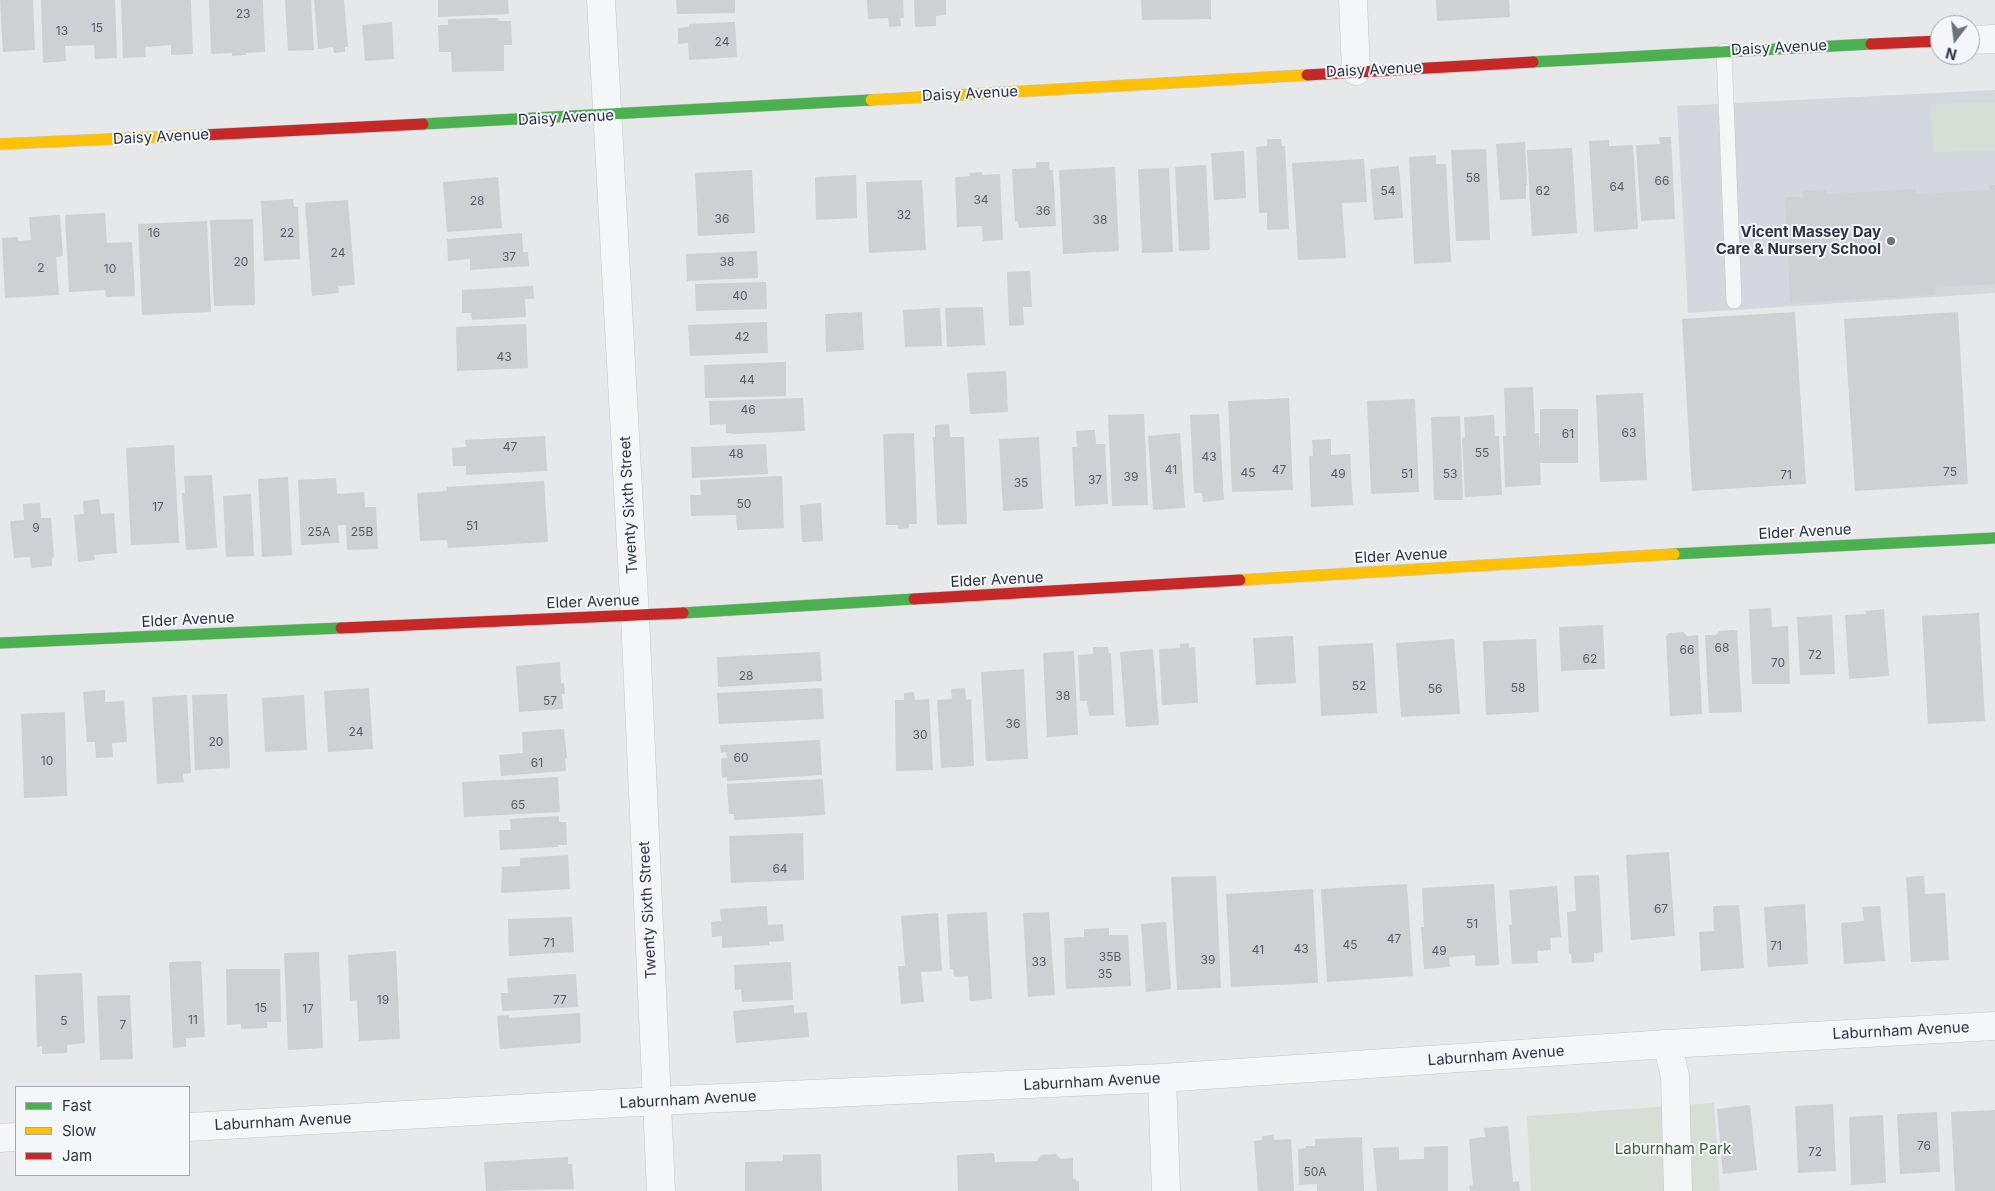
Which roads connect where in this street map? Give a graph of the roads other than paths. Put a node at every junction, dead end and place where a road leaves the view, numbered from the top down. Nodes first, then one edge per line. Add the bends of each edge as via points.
1 (600, 0) edge
2 (1353, 0) edge
3 (1995, 39) edge
4 (1980, 40) edge
5 (1930, 41) edge
6 (1724, 51) junction
7 (1356, 71) junction
8 (606, 116) junction
9 (0, 144) edge
10 (1734, 301) dead end
11 (1995, 538) edge
12 (635, 616) junction
13 (0, 643) edge
14 (1995, 1026) edge
15 (1667, 1044) junction
16 (1162, 1078) junction
17 (657, 1101) junction
18 (190, 1127) edge
19 (15, 1137) edge
20 (0, 1138) edge
21 (660, 1191) edge
22 (1166, 1191) edge
23 (1678, 1191) edge

1 - 8 street, Twenty Sixth Street
2 - 7 street
3 - 4 street
5 - 6 street, Daisy Avenue
6 - 7 street, Daisy Avenue
6 - 10 lane
7 - 8 street, Daisy Avenue
8 - 9 street, Daisy Avenue
8 - 12 street, Twenty Sixth Street
11 - 12 street, Elder Avenue
12 - 13 street, Elder Avenue
12 - 17 street, Twenty Sixth Street
14 - 15 street, Laburnham Avenue
15 - 16 street, Laburnham Avenue
15 - 23 street via 1676,1076
16 - 17 street, Laburnham Avenue
16 - 22 street
17 - 18 street, Laburnham Avenue
17 - 21 street, Twenty Sixth Street
19 - 20 street

